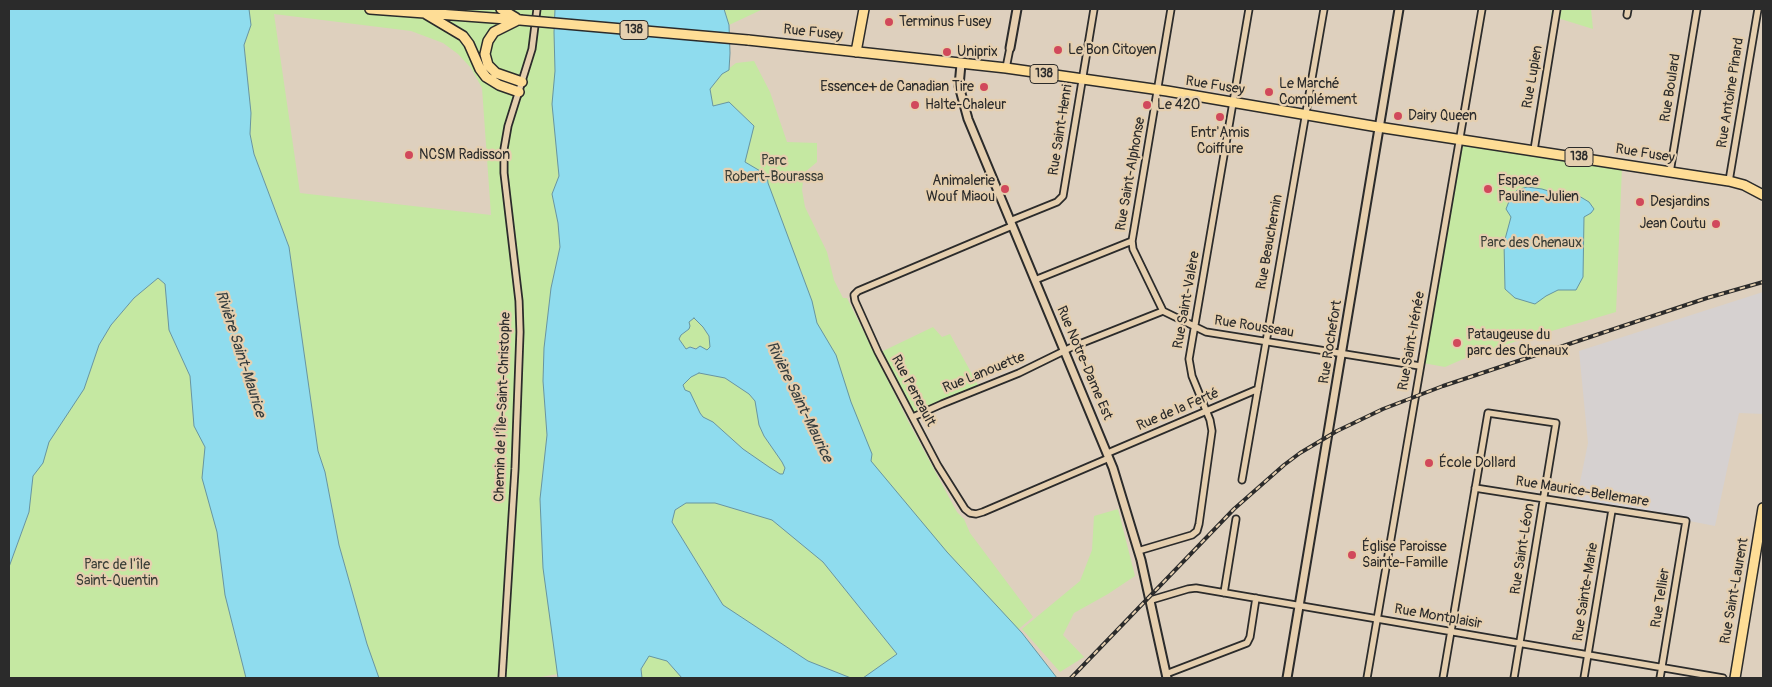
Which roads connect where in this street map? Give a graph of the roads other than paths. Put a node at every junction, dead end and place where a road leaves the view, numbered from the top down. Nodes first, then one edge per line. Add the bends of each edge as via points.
1 (370, 9) edge
2 (435, 9) edge
3 (501, 9) edge
4 (537, 9) edge
5 (864, 9) edge
6 (1017, 9) edge
7 (1094, 9) edge
8 (1171, 9) edge
9 (1249, 9) edge
10 (1324, 9) edge
11 (1399, 9) edge
12 (1482, 9) edge
13 (1557, 9) edge
14 (1697, 9) edge
15 (1758, 9) edge
16 (424, 13) junction
17 (520, 20) junction
18 (1010, 48) joint
19 (856, 52) junction
20 (961, 64) junction
21 (1006, 68) junction
22 (1082, 80) junction
23 (522, 82) junction
24 (1157, 90) junction
25 (519, 92) junction
26 (1232, 102) junction
27 (1305, 115) junction
28 (1378, 127) junction
29 (1459, 140) junction
30 (1534, 150) junction
31 (1670, 172) junction
32 (1729, 181) junction
33 (1763, 196) edge
34 (1011, 223) junction
35 (1132, 241) junction
36 (1035, 280) junction
37 (1163, 310) junction
38 (1195, 327) junction
39 (1266, 342) junction
40 (1065, 350) junction
41 (1342, 354) junction
42 (1420, 366) junction
43 (1258, 388) junction
44 (1206, 412) junction
45 (913, 417) junction
46 (1108, 455) junction
47 (1242, 480) dead end
48 (1475, 488) junction
49 (1544, 499) junction
50 (1763, 508) edge
51 (1612, 510) junction
52 (1236, 519) dead end
53 (1686, 521) joint
54 (1138, 552) junction
55 (1224, 593) junction
56 (1256, 598) junction
57 (1150, 600) junction
58 (1299, 606) junction
59 (1377, 619) junction
60 (1451, 633) junction
61 (1520, 644) junction
62 (1588, 655) junction
63 (1662, 668) junction
64 (1166, 676) edge
65 (502, 678) edge
66 (1287, 678) edge
67 (1367, 678) edge
68 (1443, 678) edge
69 (1514, 678) edge
70 (1584, 678) edge
71 (1660, 678) edge
72 (1723, 678) edge
73 (1734, 678) edge

1 - 16 main road, 138
2 - 16 main road
3 - 17 main road
4 - 23 street, Chemin de l'Île-Saint-Christophe via 532,49
5 - 19 main road
6 - 18 street
7 - 22 street, Rue Saint-Henri
8 - 24 street, Rue Saint-Alphonse
9 - 26 street, Rue Saint-Valère
10 - 27 street, Rue Beauchemin
11 - 28 street, Rue Rochefort
12 - 29 street, Rue Saint-Irénée
13 - 30 street, Rue Lupien
14 - 31 street, Rue Boulard
15 - 32 street, Rue Antoine Pinard
16 - 17 main road, 138
16 - 25 main road via 463,36 486,77
17 - 19 main road, Rue Fusey / 138, bridge
17 - 23 main road via 494,32 485,54 488,65 496,72
18 - 21 street
19 - 20 main road, Rue Fusey / 138
20 - 21 main road, Rue Fusey / 138
20 - 34 street, Rue Notre-Dame Est via 959,86 965,112
21 - 22 main road, Rue Fusey / 138
22 - 24 main road, Rue Fusey / 138
22 - 34 street, Rue Saint-Henri via 1062,198
23 - 25 street, Chemin de l'Île-Saint-Christophe
24 - 26 main road, Rue Fusey / 138
24 - 35 street, Rue Saint-Alphonse
25 - 65 street, Chemin de l'Île-Saint-Christophe via 506,134 504,164 520,332
26 - 27 main road, Rue Fusey / 138
26 - 38 street, Rue Saint-Valère
27 - 28 main road, Rue Fusey / 138
27 - 39 street, Rue Beauchemin
28 - 29 main road, Rue Fusey / 138
28 - 41 street, Rue Rochefort
29 - 30 main road, Rue Fusey / 138
29 - 42 street, Rue Saint-Irénée
30 - 31 main road, Rue Fusey / 138
31 - 32 main road, Rue Fusey / 138
32 - 33 main road, Rue Fusey / 138
34 - 36 street, Rue Notre-Dame Est
34 - 45 street, Rue Perreault via 854,295 874,343
35 - 36 street, Rue Saint-Alphonse
35 - 37 street
36 - 40 street, Rue Notre-Dame Est
37 - 38 street, Rue Rousseau
37 - 40 street
38 - 39 street, Rue Rousseau via 1206,332
38 - 44 street, Rue Saint-Valère via 1189,368
39 - 41 street, Rue Rousseau
39 - 43 street, Rue Beauchemin
40 - 45 street, Rue Lanouette
40 - 46 street, Rue Notre-Dame Est
41 - 42 street, Rue Rousseau
41 - 58 street, Rue Rochefort
42 - 59 street, Rue Saint-Irénée
43 - 44 street, Rue de la Ferté
43 - 47 street, Rue Beauchemin
44 - 46 street, Rue de la Ferté
44 - 54 street, Rue Saint-Valère via 1212,436 1198,529 1189,536
45 - 46 street, Rue Perreault via 941,472 965,510 973,514
46 - 54 street, Rue Notre-Dame Est
48 - 49 street, Rue Maurice-Bellemare
48 - 49 street, Rue Saint-Léon via 1488,413 1556,423
48 - 60 street
49 - 51 street, Rue Maurice-Bellemare
49 - 61 street, Rue Saint-Léon
50 - 73 main road, Rue Saint-Laurent
51 - 53 street, Rue Maurice-Bellemare
51 - 62 street, Rue Sainte-Marie
52 - 55 street
53 - 63 street, Rue Tellier
54 - 57 street, Rue Notre-Dame Est
55 - 56 street, Rue Montplaisir
55 - 57 street, Rue Montplaisir via 1190,588
56 - 58 street, Rue Montplaisir
56 - 64 street via 1247,643
57 - 64 street, Rue Notre-Dame Est
58 - 59 street, Rue Montplaisir
58 - 66 street, Rue Rochefort
59 - 60 street, Rue Montplaisir
59 - 67 street, Rue Saint-Irénée
60 - 61 street, Rue Montplaisir
60 - 68 street
61 - 62 street, Rue Montplaisir
61 - 69 street, Rue Saint-Léon
62 - 63 street, Rue Montplaisir
62 - 70 street, Rue Sainte-Marie
63 - 71 street, Rue Tellier
63 - 72 street, Rue Montplaisir

